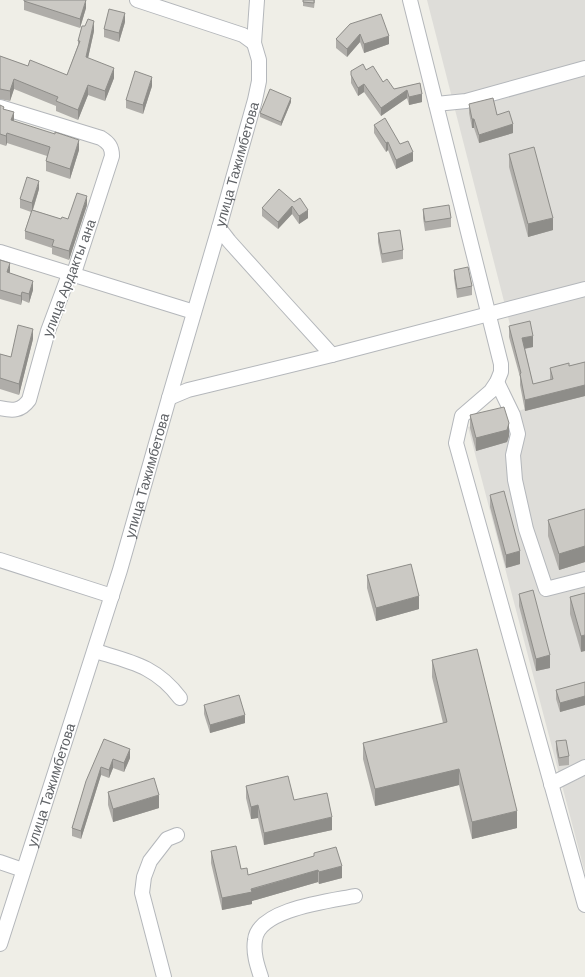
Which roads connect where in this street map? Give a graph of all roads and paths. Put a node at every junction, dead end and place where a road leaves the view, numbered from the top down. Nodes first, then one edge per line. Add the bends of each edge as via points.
1 (137, 0) edge
2 (257, 0) edge
3 (410, 0) edge
4 (254, 42) junction
5 (585, 68) edge
6 (436, 104) junction
7 (0, 107) edge
8 (219, 228) junction
9 (0, 252) edge
10 (72, 275) junction
11 (585, 289) edge
12 (194, 312) junction
13 (489, 315) junction
14 (332, 355) junction
15 (498, 382) junction
16 (168, 398) junction
17 (0, 408) edge
18 (0, 560) edge
19 (585, 579) edge
20 (112, 596) junction
21 (95, 651) junction
22 (180, 698) dead end
23 (579, 770) edge
24 (551, 784) junction
25 (177, 835) dead end
26 (0, 862) edge
27 (23, 870) junction
28 (355, 896) dead end
29 (585, 905) edge
30 (0, 944) edge
31 (164, 977) edge
32 (261, 977) edge

1 - 4 street
2 - 4 street, улица Тажимбетова
3 - 6 street
4 - 8 street, улица Тажимбетова via 259,60 259,81
5 - 6 street via 466,101
6 - 13 street
7 - 10 street, улица Ардакты ана via 101,138 110,146 112,156
8 - 12 street, улица Тажимбетова
8 - 14 street
9 - 10 street
10 - 12 street
10 - 17 street, улица Ардакты ана via 67,280 48,331 29,400 19,409
11 - 13 street
12 - 16 street, улица Тажимбетова
13 - 14 street
13 - 15 street via 501,364
14 - 16 street via 188,390
15 - 19 street via 513,415 518,434 513,455 516,480 526,529 546,589
15 - 24 street via 482,400 462,416 456,443
16 - 20 street, улица Тажимбетова
18 - 20 street
20 - 21 street, улица Тажимбетова
21 - 22 street via 138,664 172,687
21 - 27 street, улица Тажимбетова
23 - 24 street
24 - 29 street
25 - 31 street via 167,839 150,861 142,893
26 - 27 street
27 - 30 street, улица Тажимбетова
28 - 32 street via 286,911 266,922 255,939 256,960

